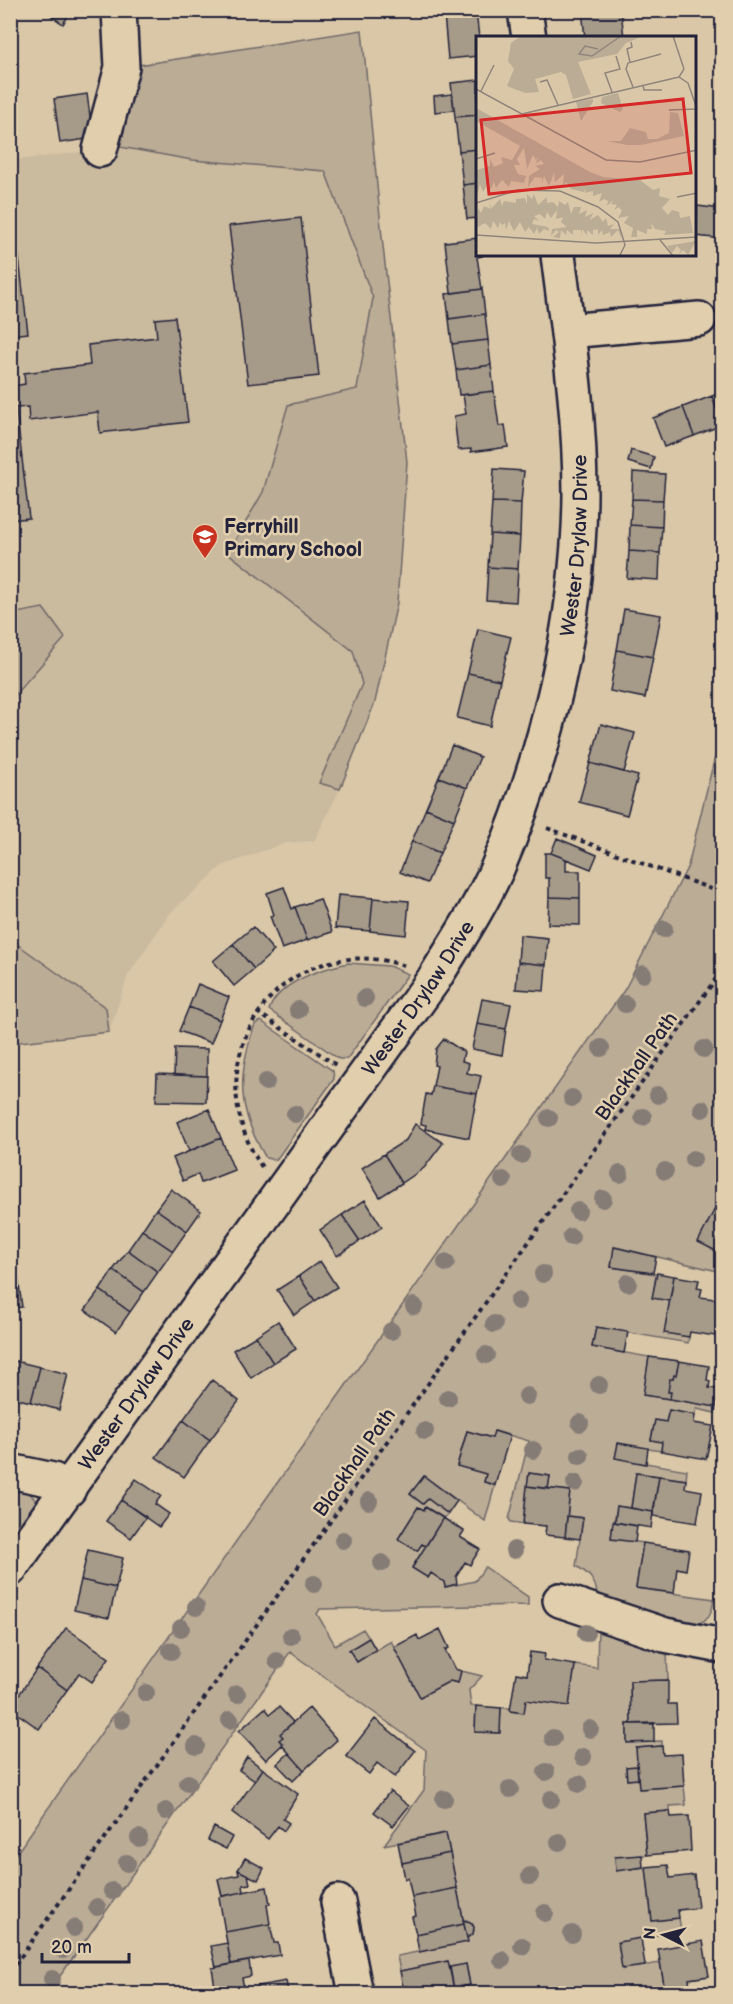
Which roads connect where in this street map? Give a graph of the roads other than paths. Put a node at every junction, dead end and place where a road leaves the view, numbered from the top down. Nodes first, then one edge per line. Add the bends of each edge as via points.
1 (119, 10) edge
2 (525, 10) edge
3 (529, 36) edge
4 (100, 150) dead end
5 (558, 256) edge
6 (699, 319) dead end
7 (568, 331) junction
8 (10, 1471) edge
9 (69, 1488) junction
10 (10, 1569) edge
11 (560, 1600) dead end
12 (723, 1646) edge
13 (338, 1902) dead end
14 (356, 1994) edge

1 - 4 street via 122,67
2 - 3 street
5 - 7 street, Wester Drylaw Drive
6 - 7 street
7 - 9 street, Wester Drylaw Drive via 578,429 577,558 556,687 518,817 496,871 434,979
8 - 9 street via 53,1480
9 - 10 street, Wester Drylaw Drive
11 - 12 street via 673,1637
13 - 14 street

